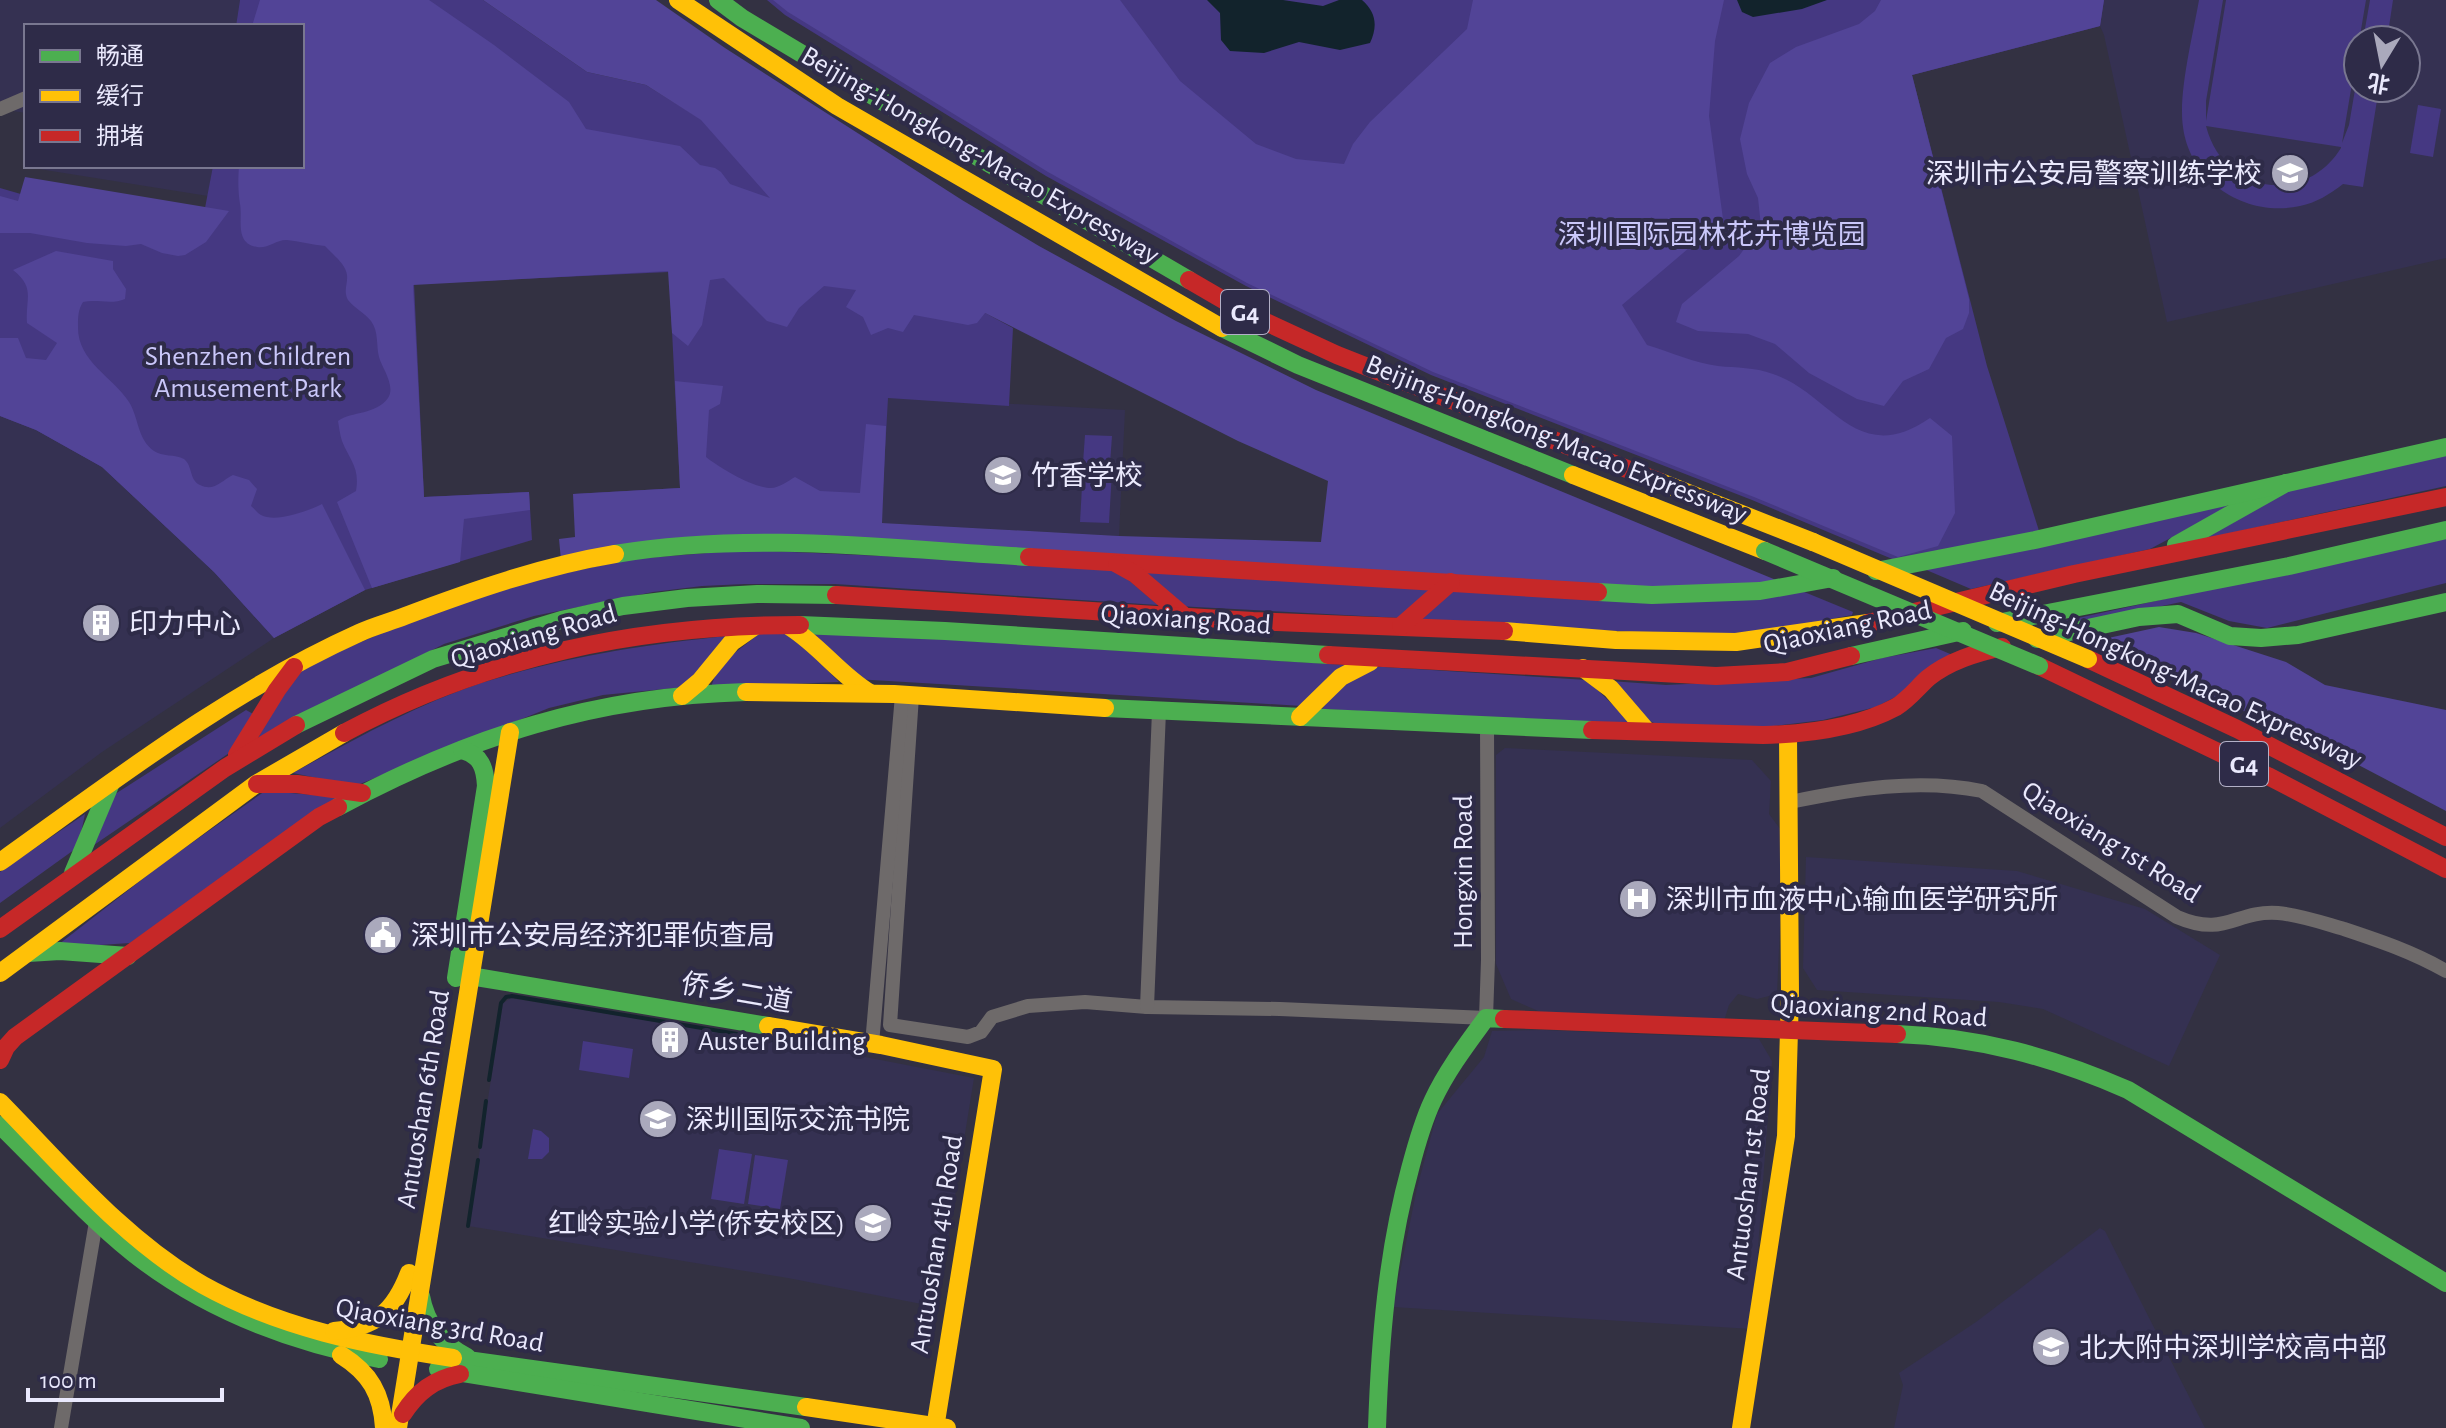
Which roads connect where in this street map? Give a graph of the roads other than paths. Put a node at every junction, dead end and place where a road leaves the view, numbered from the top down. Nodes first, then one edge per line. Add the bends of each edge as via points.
1 (678, 0) edge
2 (718, 0) edge
3 (24, 99) edge
4 (0, 109) edge
5 (2446, 447) edge
6 (2286, 483) junction
7 (2446, 497) edge
8 (2446, 530) edge
9 (2155, 557) junction
10 (1117, 564) junction
11 (1451, 582) junction
12 (2446, 602) edge
13 (1183, 615) junction
14 (757, 626) junction
15 (789, 626) junction
16 (1401, 626) junction
17 (1379, 659) junction
18 (294, 667) junction
19 (1582, 668) junction
20 (870, 693) junction
21 (682, 696) junction
22 (907, 696) junction
23 (1159, 711) junction
24 (1300, 717) junction
25 (1487, 726) junction
26 (1647, 731) junction
27 (510, 732) junction
28 (1788, 734) junction
29 (462, 750) junction
30 (225, 768) junction
31 (111, 783) junction
32 (256, 784) junction
33 (362, 793) junction
34 (1790, 802) junction
35 (2446, 837) edge
36 (0, 862) edge
37 (2446, 869) edge
38 (68, 879) junction
39 (0, 929) edge
40 (27, 953) junction
41 (128, 956) junction
42 (2446, 971) edge
43 (0, 973) edge
44 (470, 976) junction
45 (1147, 1007) junction
46 (1486, 1018) junction
47 (1790, 1029) junction
48 (872, 1044) junction
49 (0, 1060) edge
50 (993, 1069) joint
51 (0, 1102) edge
52 (0, 1125) edge
53 (98, 1211) junction
54 (415, 1280) junction
55 (2446, 1283) edge
56 (308, 1329) junction
57 (326, 1348) junction
58 (403, 1356) junction
59 (475, 1368) junction
60 (391, 1427) edge
61 (939, 1427) edge
62 (61, 1428) edge
63 (801, 1428) edge
64 (1377, 1428) edge
65 (1741, 1428) edge

1 - 37 main road, Beijing-Hongkong-Macao Expressway / G4, bridge via 837,106 1216,325 1298,365 2039,666
2 - 35 main road, Beijing-Hongkong-Macao Expressway / G4, bridge via 1244,312 1337,355 1813,542 2088,659
3 - 4 street
5 - 6 main road
6 - 9 main road
6 - 11 main road via 2035,540 1760,591 1652,595
7 - 9 main road, Qiaoxiang Road
8 - 19 main road, Qiaoxiang Road via 1777,673 1691,677
9 - 16 main road, Qiaoxiang Road via 1853,626 1736,642
10 - 11 main road
10 - 13 main road
10 - 18 main road via 829,545 672,546 590,559 484,587 360,633
11 - 16 main road
12 - 28 main road via 2298,635 2261,638 2230,636 2178,614 2139,617 1974,654 1928,679 1903,702 1872,716
13 - 16 main road, Qiaoxiang Road
13 - 30 main road, Qiaoxiang Road via 860,595 757,594 623,606 433,659 326,709
14 - 15 main road, Qiaoxiang Road
14 - 21 main road via 738,636
14 - 32 main road, Qiaoxiang Road via 610,639 542,656 344,731
15 - 17 main road, Qiaoxiang Road via 917,629
15 - 20 main road via 805,635 854,685
17 - 19 main road, Qiaoxiang Road
17 - 24 main road via 1343,674
18 - 30 main road
18 - 31 main road
19 - 26 main road via 1611,689
20 - 21 main road
20 - 22 main road
21 - 27 main road via 582,711
22 - 23 main road
22 - 45 street via 890,1025 968,1037 981,1032 992,1017 1028,1006 1085,1002
22 - 48 street
23 - 24 main road
23 - 45 street
24 - 25 main road
25 - 26 main road
25 - 46 street, Hongxin Road
26 - 28 main road
27 - 29 main road
27 - 44 main road, Antuoshan 6th Road
28 - 34 main road, Antuoshan 1st Road
29 - 33 main road
29 - 54 main road, Antuoshan 6th Road via 483,764 486,786
30 - 38 main road, Qiaoxiang Road
31 - 36 main road
31 - 38 main road via 81,860
32 - 33 main road via 290,782
32 - 40 main road, Qiaoxiang Road
33 - 41 main road via 319,817
34 - 42 street, Qiaoxiang 1st Road via 1890,786 1982,791 2194,924 2227,925 2280,913 2397,946
34 - 47 main road, Antuoshan 1st Road
38 - 39 main road, Qiaoxiang Road
40 - 41 main road
40 - 43 main road, Qiaoxiang Road
41 - 49 main road via 15,1037
44 - 48 main road, 侨乡二道
44 - 54 main road, Antuoshan 6th Road
45 - 46 street
46 - 47 main road, Qiaoxiang 2nd Road
46 - 64 main road via 1433,1101 1406,1186 1386,1282
47 - 55 main road, Qiaoxiang 2nd Road via 1968,1039 2083,1069 2128,1090
47 - 65 main road, Antuoshan 1st Road via 1786,1136
48 - 50 main road, 侨乡二道
50 - 61 main road, Antuoshan 4th Road
51 - 53 main road, Qiaoxiang 3rd Road
52 - 53 main road, Qiaoxiang 3rd Road
53 - 56 main road, Qiaoxiang 3rd Road via 203,1284
53 - 57 main road, Qiaoxiang 3rd Road via 145,1262 205,1301 257,1326
53 - 62 street
54 - 56 main road via 371,1324 337,1331
54 - 58 main road, Antuoshan 6th Road
54 - 59 main road via 437,1333
56 - 58 main road, Qiaoxiang 3rd Road
57 - 58 main road, Qiaoxiang 3rd Road
57 - 60 main road via 350,1361 375,1386
58 - 59 main road, Qiaoxiang 3rd Road
58 - 60 main road, Antuoshan 6th Road
59 - 60 main road via 426,1388
59 - 61 main road, Qiaoxiang 3rd Road
59 - 63 main road, Qiaoxiang 3rd Road

